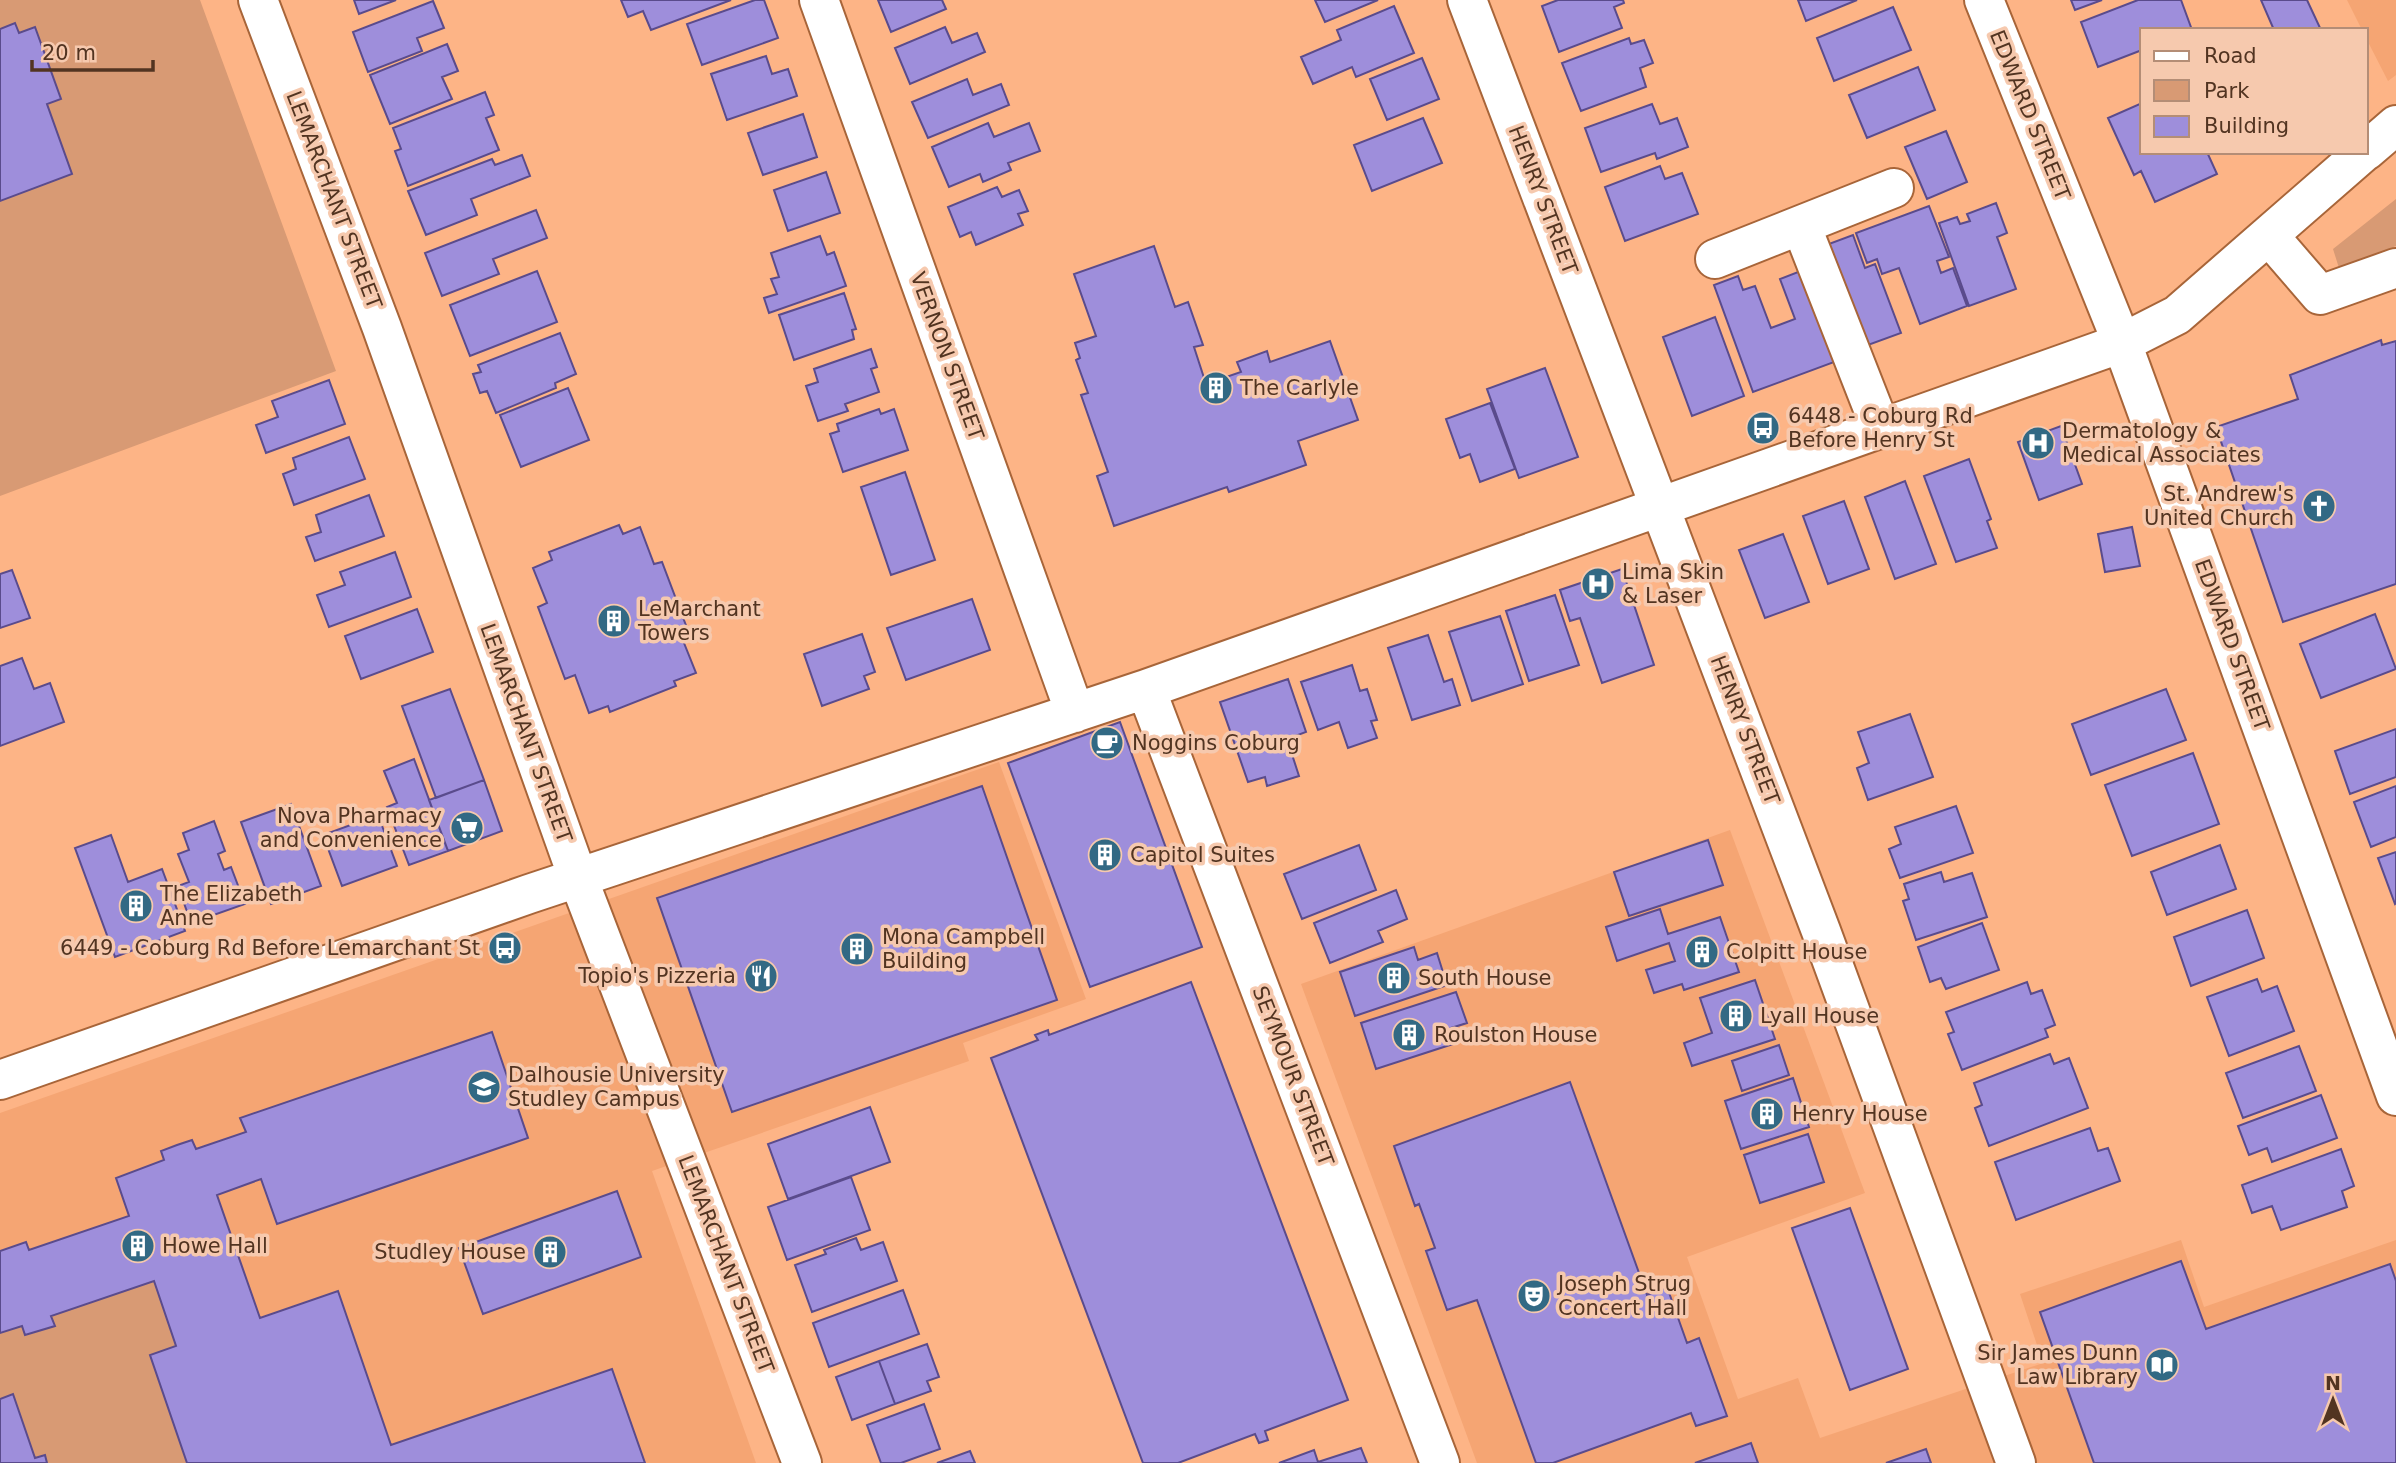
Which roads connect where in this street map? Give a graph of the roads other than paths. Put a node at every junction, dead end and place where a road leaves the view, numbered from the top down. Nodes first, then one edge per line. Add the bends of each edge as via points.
1 (258, 0) edge
2 (819, 0) edge
3 (1467, 0) edge
4 (1984, 0) edge
5 (2396, 125) edge
6 (2368, 148) edge
7 (2362, 154) edge
8 (1894, 188) dead end
9 (1801, 225) junction
10 (2269, 236) junction
11 (1714, 259) dead end
12 (2396, 268) edge
13 (2122, 343) junction
14 (1881, 429) junction
15 (1661, 508) junction
16 (1146, 690) junction
17 (1074, 713) junction
18 (578, 878) junction
19 (0, 1080) edge
20 (2396, 1096) edge
21 (802, 1463) edge
22 (1440, 1463) edge
23 (2016, 1463) edge

1 - 18 street, LEMARCHANT STREET via 382,328
2 - 17 street, VERNON STREET
3 - 15 street, HENRY STREET
4 - 13 street, EDWARD STREET
5 - 6 street
7 - 10 street
8 - 9 street
9 - 11 street
9 - 14 street
10 - 12 street via 2320,295
10 - 13 street via 2178,315
13 - 14 street
13 - 20 street, EDWARD STREET
14 - 15 street
15 - 16 street
15 - 23 street, HENRY STREET via 1822,931
16 - 17 street
16 - 22 street, SEYMOUR STREET
17 - 18 street
18 - 19 street
18 - 21 street, LEMARCHANT STREET

